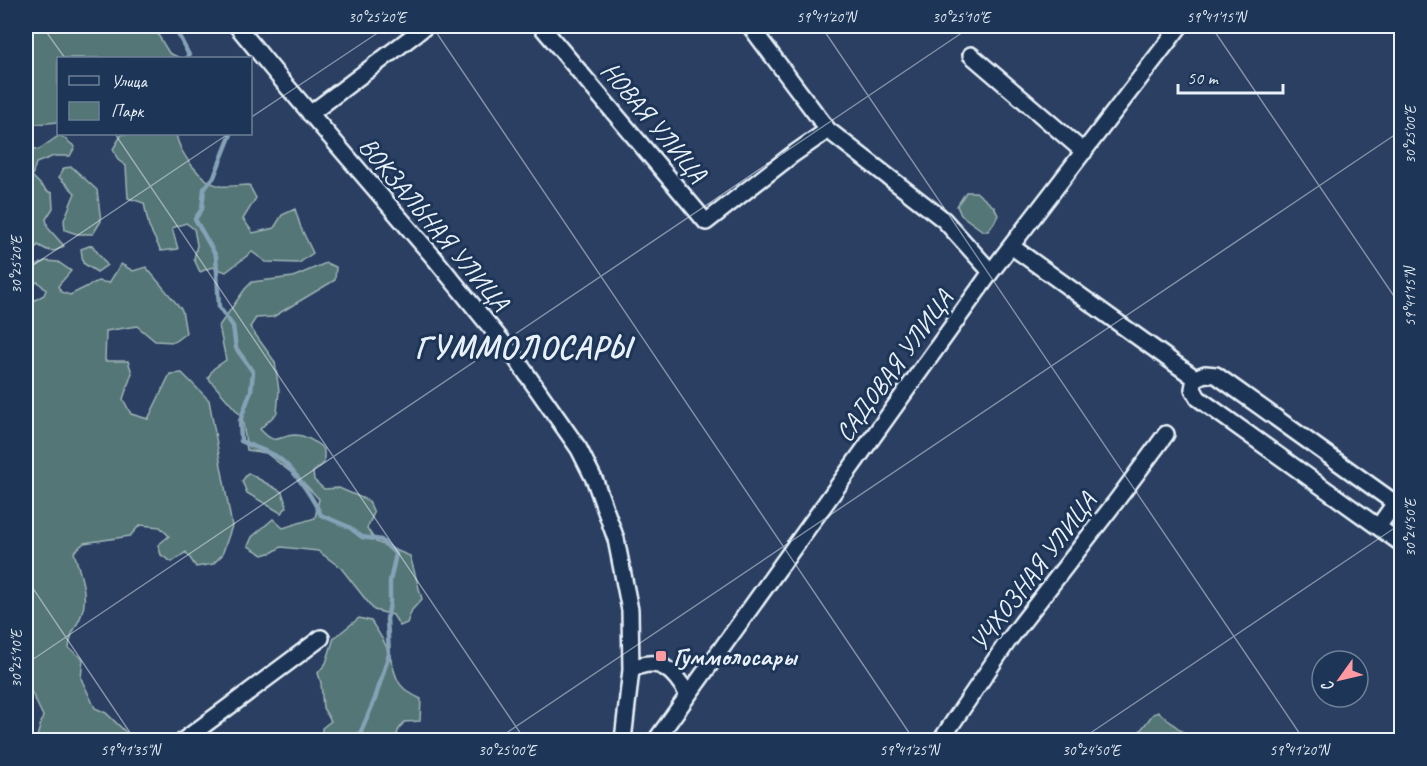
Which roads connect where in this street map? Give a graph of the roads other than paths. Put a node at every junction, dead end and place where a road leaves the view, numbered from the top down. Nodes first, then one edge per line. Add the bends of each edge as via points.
1 (237, 26) edge
2 (426, 26) edge
3 (541, 26) edge
4 (750, 26) edge
5 (1180, 26) edge
6 (971, 54) dead end
7 (310, 114) junction
8 (828, 130) junction
9 (1084, 152) junction
10 (1011, 246) junction
11 (991, 272) junction
12 (1195, 378) junction
13 (1166, 434) dead end
14 (1398, 506) edge
15 (1378, 527) junction
16 (1401, 544) edge
17 (321, 638) dead end
18 (631, 670) junction
19 (688, 695) junction
20 (183, 741) edge
21 (622, 741) edge
22 (656, 741) edge
23 (941, 741) edge

1 - 7 street, ВОКЗАЛЬНАЯ УЛИЦА
2 - 7 street
3 - 8 street, НОВАЯ УЛИЦА via 706,222
4 - 8 street
5 - 9 street, САДОВАЯ УЛИЦА
6 - 9 street
7 - 18 street, ВОКЗАЛЬНАЯ УЛИЦА via 514,356 579,449 616,539 630,610
8 - 11 street via 945,220
9 - 10 street, САДОВАЯ УЛИЦА
10 - 11 street, САДОВАЯ УЛИЦА
10 - 12 street
11 - 19 street, САДОВАЯ УЛИЦА
12 - 14 street via 1216,375
12 - 15 street via 1193,389 1198,398
13 - 23 street, УЧХОЗНАЯ УЛИЦА via 1008,641
14 - 15 street
15 - 16 street
17 - 20 street
18 - 19 street via 649,663 668,669 678,677
18 - 21 street, ВОКЗАЛЬНАЯ УЛИЦА
19 - 22 street, САДОВАЯ УЛИЦА

